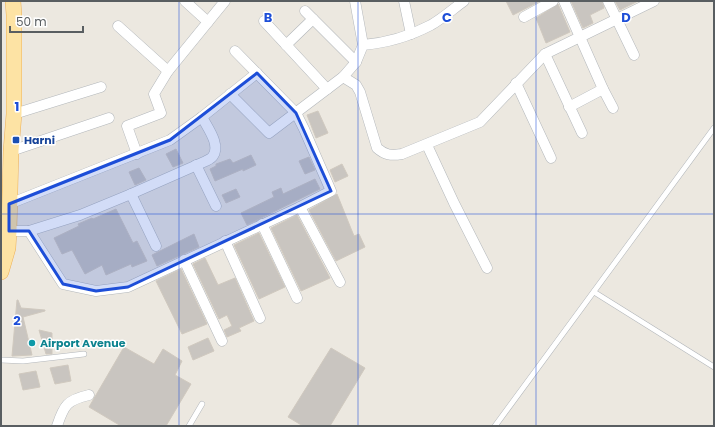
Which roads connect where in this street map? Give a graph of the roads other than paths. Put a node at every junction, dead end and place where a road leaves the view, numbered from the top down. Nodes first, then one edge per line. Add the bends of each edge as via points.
1 (185, 1) edge
2 (225, 1) edge
3 (355, 1) edge
4 (404, 1) edge
5 (464, 1) edge
6 (553, 1) edge
7 (564, 1) edge
8 (608, 1) edge
9 (654, 1) edge
10 (9, 10) edge
11 (305, 11) dead end
12 (524, 16) dead end
13 (313, 18) junction
14 (617, 19) junction
15 (264, 21) dead end
16 (208, 22) junction
17 (118, 26) dead end
18 (411, 34) junction
19 (579, 36) junction
20 (286, 45) junction
21 (363, 45) junction
22 (235, 51) dead end
23 (545, 54) junction
24 (634, 55) dead end
25 (356, 62) junction
26 (168, 71) junction
27 (257, 73) junction
28 (343, 77) junction
29 (516, 83) junction
30 (101, 87) dead end
31 (327, 89) junction
32 (603, 89) junction
33 (230, 94) junction
34 (569, 107) junction
35 (613, 108) dead end
36 (296, 113) junction
37 (14, 114) junction
38 (202, 117) junction
39 (109, 118) dead end
40 (714, 128) edge
41 (582, 133) dead end
42 (427, 144) junction
43 (11, 151) junction
44 (137, 154) junction
45 (551, 158) dead end
46 (196, 165) junction
47 (131, 194) junction
48 (9, 204) junction
49 (216, 206) dead end
50 (300, 207) junction
51 (262, 224) junction
52 (9, 231) junction
53 (29, 231) junction
54 (224, 241) junction
55 (156, 246) dead end
56 (184, 260) junction
57 (487, 268) dead end
58 (1, 272) edge
59 (340, 282) dead end
60 (594, 292) junction
61 (297, 298) dead end
62 (260, 318) dead end
63 (222, 341) dead end
64 (84, 354) dead end
65 (1, 360) edge
66 (714, 367) edge
67 (89, 395) dead end
68 (202, 404) dead end
69 (58, 426) edge
70 (190, 426) edge
71 (495, 426) edge

1 - 16 street
2 - 16 street
3 - 21 street
4 - 18 street
5 - 18 street via 432,24
6 - 12 street
7 - 19 street
8 - 14 street
9 - 14 street
10 - 37 main road
11 - 13 street
13 - 20 street
13 - 25 street
14 - 19 street
14 - 24 street
15 - 20 street
16 - 26 street
17 - 26 street
18 - 21 street via 378,44
19 - 23 street
19 - 32 street
20 - 31 street
21 - 25 street
22 - 27 street
23 - 29 street
23 - 34 street
25 - 28 street
26 - 44 street via 154,94 161,113 126,126
27 - 33 street
27 - 36 street
28 - 31 street
28 - 42 street via 356,85 360,92 376,148 391,156
29 - 42 street via 480,122
29 - 45 street
30 - 37 street
31 - 36 street
32 - 34 street
32 - 35 street
33 - 36 street via 269,134
33 - 38 street
34 - 41 street
36 - 50 street via 331,191
37 - 43 main road
38 - 44 street via 170,140
38 - 46 street via 216,150 213,156
39 - 43 street
40 - 60 lane
42 - 57 street
43 - 48 main road
44 - 48 street
46 - 47 street
46 - 49 street
47 - 53 street via 80,215
47 - 55 street
48 - 52 main road
50 - 51 street
50 - 59 street
51 - 54 street
51 - 61 street
52 - 53 street
52 - 58 main road via 8,248
53 - 56 street via 63,284 96,291 128,287
54 - 56 street
54 - 62 street
56 - 63 street
60 - 66 lane
60 - 71 lane
64 - 65 lane via 23,361
67 - 69 street via 68,403
68 - 70 lane

